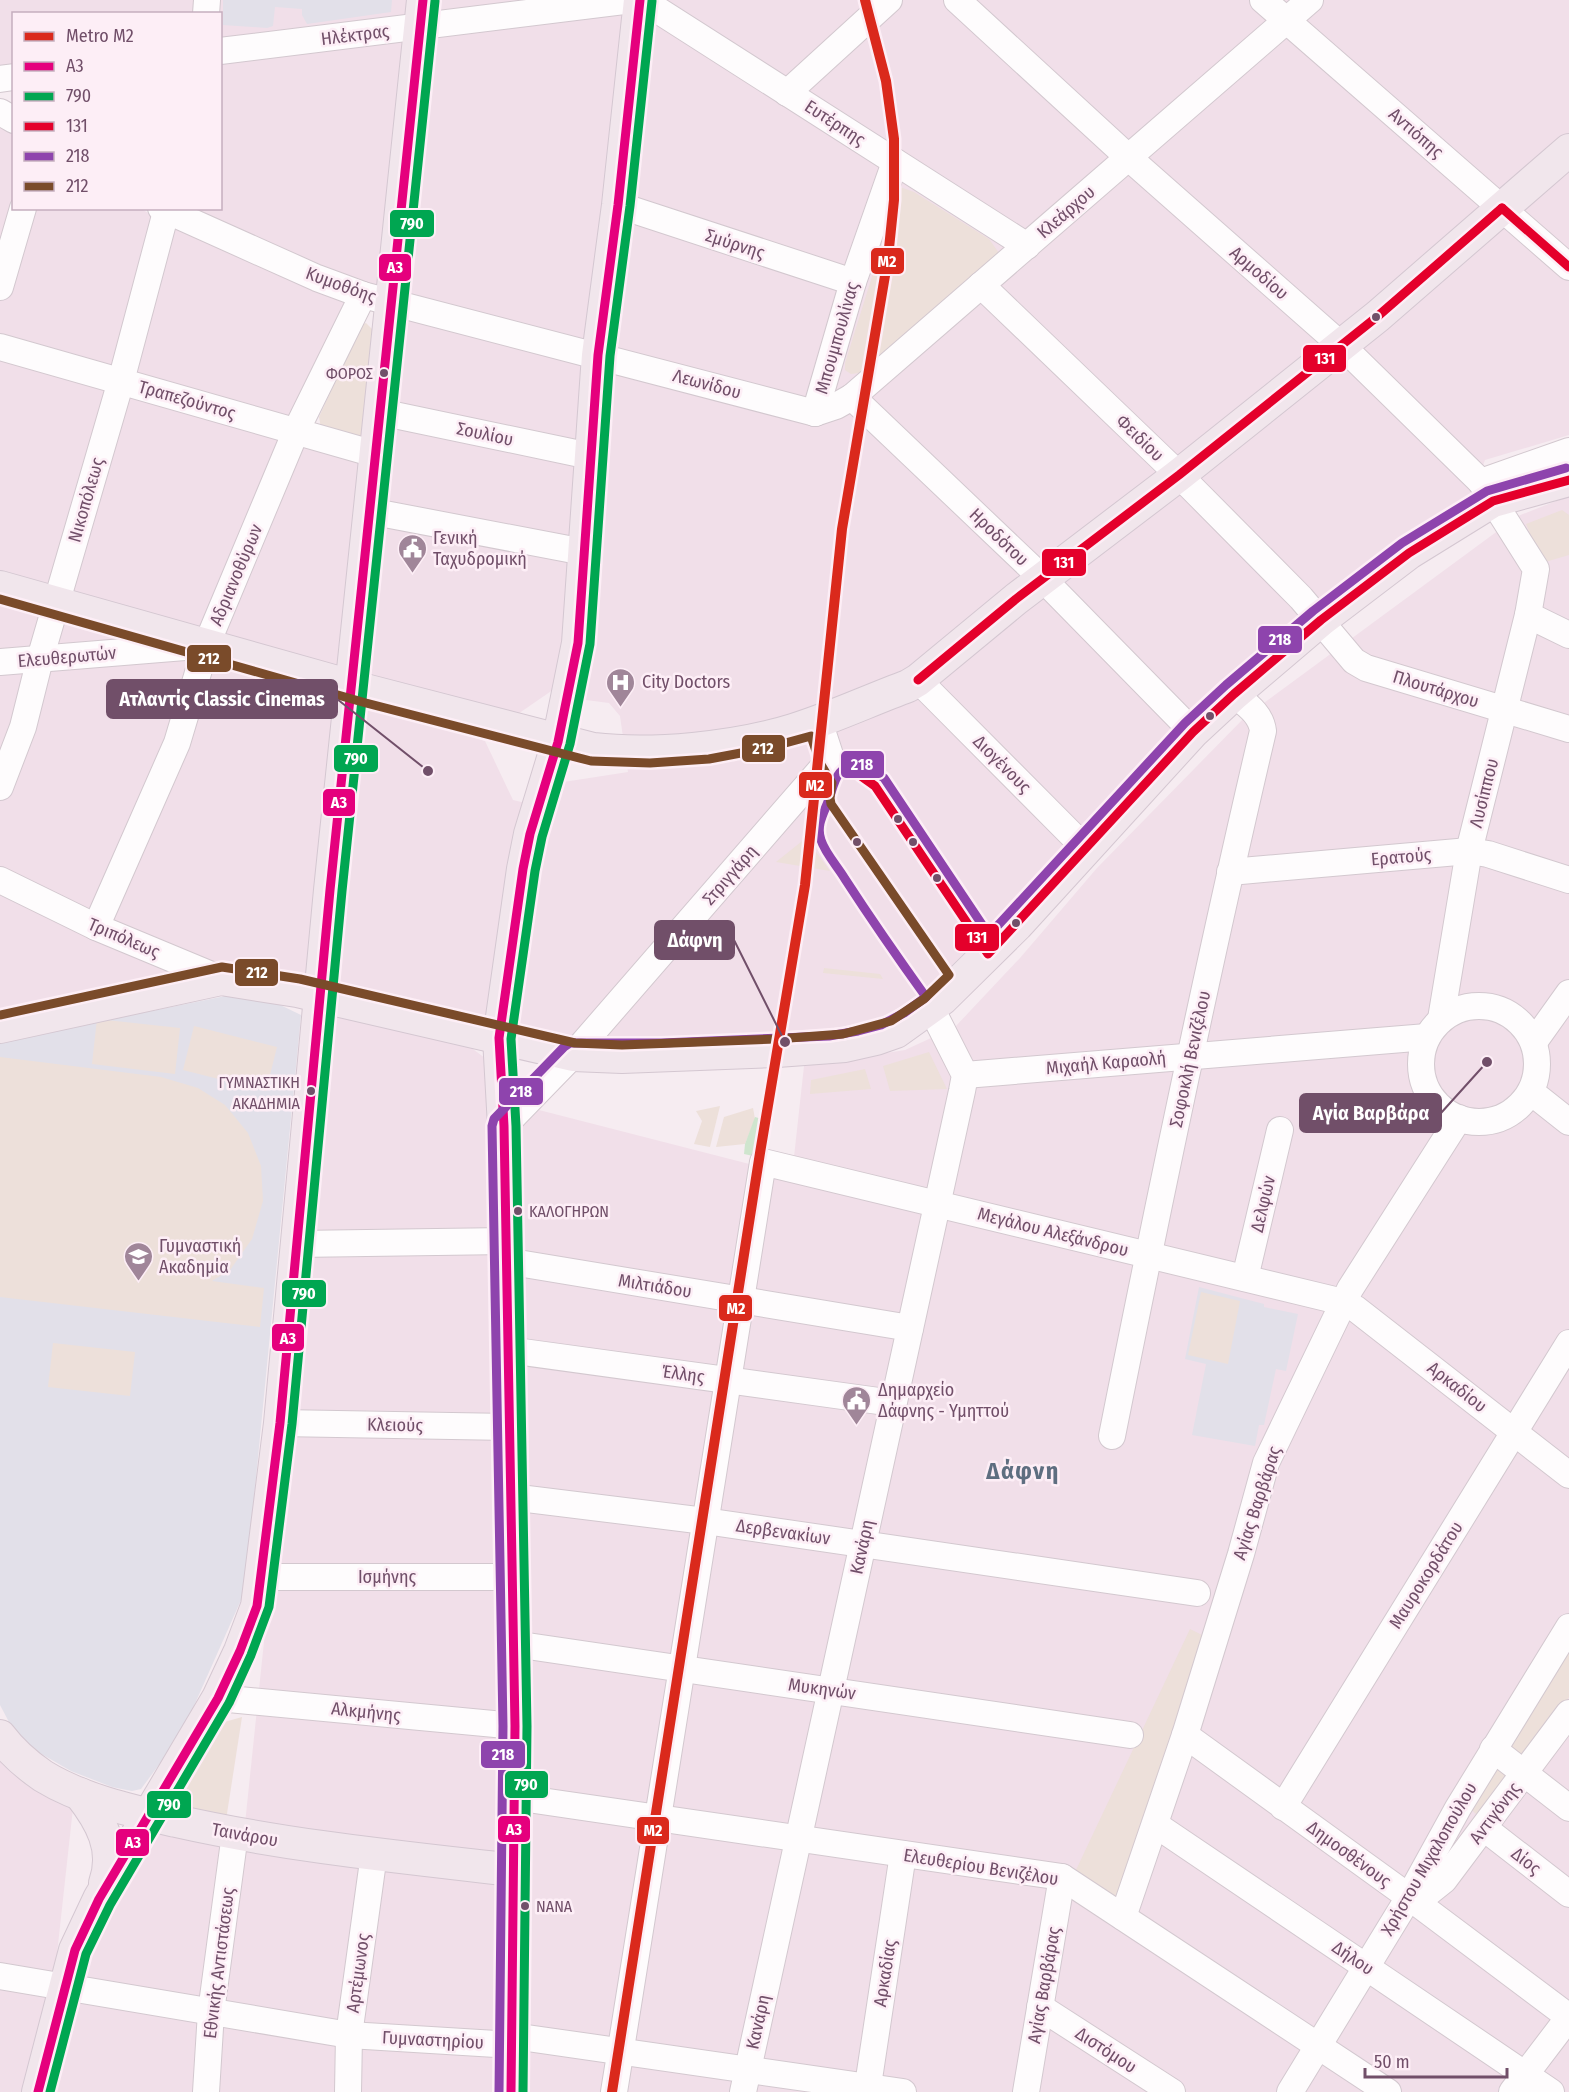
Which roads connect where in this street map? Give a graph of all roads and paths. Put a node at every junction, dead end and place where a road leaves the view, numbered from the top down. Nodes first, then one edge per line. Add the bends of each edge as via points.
1 (632, 0) edge
2 (641, 0) edge
3 (889, 0) edge
4 (957, 0) edge
5 (1263, 0) edge
6 (1310, 0) edge
7 (422, 13) edge
8 (1287, 20) junction
9 (222, 51) edge
10 (787, 93) junction
11 (1569, 150) edge
12 (1129, 158) junction
13 (895, 162) junction
14 (618, 205) junction
15 (1502, 208) junction
16 (22, 210) edge
17 (165, 210) edge
18 (167, 210) edge
19 (1027, 246) junction
20 (1569, 267) edge
21 (853, 282) junction
22 (981, 285) junction
23 (0, 288) edge
24 (377, 298) junction
25 (1341, 345) junction
26 (0, 347) edge
27 (598, 356) junction
28 (121, 381) junction
29 (852, 397) junction
30 (380, 412) junction
31 (815, 412) junction
32 (296, 431) junction
33 (1569, 451) edge
34 (375, 454) junction
35 (590, 456) junction
36 (1179, 475) junction
37 (1569, 480) edge
38 (1487, 491) junction
39 (369, 511) junction
40 (584, 552) junction
41 (1536, 569) joint
42 (1042, 578) junction
43 (0, 587) edge
44 (56, 603) junction
45 (1528, 615) junction
46 (1321, 621) junction
47 (1569, 636) edge
48 (206, 646) junction
49 (40, 659) junction
50 (0, 662) edge
51 (918, 680) junction
52 (351, 686) junction
53 (1234, 694) junction
54 (1505, 710) junction
55 (819, 721) junction
56 (1569, 729) edge
57 (1193, 732) junction
58 (558, 742) junction
59 (0, 786) edge
60 (1085, 848) junction
61 (1469, 851) junction
62 (1230, 872) junction
63 (0, 880) edge
64 (1569, 880) edge
65 (96, 927) junction
66 (221, 979) junction
67 (1569, 993) edge
68 (320, 996) junction
69 (931, 1008) junction
70 (0, 1027) edge
71 (1434, 1028) junction
72 (499, 1038) junction
73 (1534, 1042) junction
74 (573, 1055) junction
75 (1190, 1056) junction
76 (964, 1075) junction
77 (1531, 1092) junction
78 (1459, 1118) junction
79 (1569, 1122) edge
80 (504, 1126) junction
81 (1280, 1130) dead end
82 (937, 1204) junction
83 (297, 1244) junction
84 (506, 1251) junction
85 (1148, 1255) junction
86 (1245, 1278) junction
87 (741, 1300) junction
88 (1343, 1302) junction
89 (910, 1328) junction
90 (1569, 1343) edge
91 (508, 1350) junction
92 (728, 1380) junction
93 (894, 1403) junction
94 (280, 1423) junction
95 (509, 1427) junction
96 (1515, 1431) junction
97 (1112, 1436) dead end
98 (1569, 1475) edge
99 (511, 1497) junction
100 (705, 1521) junction
101 (863, 1544) junction
102 (262, 1577) junction
103 (512, 1577) junction
104 (1197, 1593) dead end
105 (1569, 1627) edge
106 (514, 1644) junction
107 (682, 1669) junction
108 (831, 1690) junction
109 (218, 1698) junction
110 (1569, 1713) edge
111 (515, 1726) junction
112 (1130, 1735) dead end
113 (1185, 1735) junction
114 (0, 1736) edge
115 (1493, 1749) junction
116 (1524, 1773) junction
117 (80, 1794) junction
118 (514, 1797) junction
119 (1283, 1807) junction
120 (1569, 1808) edge
121 (149, 1815) junction
122 (658, 1817) junction
123 (1156, 1825) junction
124 (1484, 1828) junction
125 (235, 1834) junction
126 (798, 1838) junction
127 (374, 1854) junction
128 (903, 1854) junction
129 (513, 1869) junction
130 (1062, 1877) junction
131 (1569, 1894) edge
132 (1409, 1897) junction
133 (99, 1899) junction
134 (1123, 1917) junction
135 (1365, 1967) junction
136 (0, 1976) edge
137 (65, 1988) junction
138 (1040, 2007) junction
139 (212, 2012) junction
140 (1569, 2017) edge
141 (349, 2035) junction
142 (511, 2041) junction
143 (1317, 2046) junction
144 (621, 2052) junction
145 (746, 2081) edge
146 (1519, 2083) edge
147 (867, 2089) edge
148 (38, 2092) edge
149 (206, 2092) edge
150 (348, 2092) edge
151 (511, 2092) edge
152 (614, 2092) edge
153 (903, 2092) edge
154 (1026, 2092) edge
155 (1172, 2092) edge
156 (1290, 2092) edge
157 (1388, 2092) edge
158 (1551, 2092) edge

1 - 7 street, Ηλέκτρας
2 - 10 street, Ευτέρπης
2 - 14 main road
3 - 10 street
4 - 12 street, Αρμοδίου
5 - 8 street, Αντιόπης
6 - 8 street, Κλεάρχου
7 - 9 street, Ηλέκτρας
7 - 24 main road
8 - 12 street, Κλεάρχου
8 - 15 street, Αντιόπης
10 - 13 street, Ευτέρπης
11 - 15 main road
12 - 19 street, Κλεάρχου
12 - 25 street, Αρμοδίου
13 - 19 street, Ευτέρπης
13 - 21 street, Μπουμπουλίνας
14 - 21 street, Σμύρνης
14 - 27 main road
15 - 20 street, Αντιόπης
15 - 25 main road
16 - 23 street
17 - 28 street, Νικοπόλεως
18 - 24 street, Κυμοθόης via 316,278
19 - 22 street, Κλεάρχου
21 - 31 street, Μπουμπουλίνας
22 - 29 street, Κλεάρχου
22 - 36 street, Φειδίου
24 - 27 street, Κυμοθόης
24 - 30 main road
24 - 32 street, Αδριανοθύρων
25 - 36 main road
25 - 38 street, Αρμοδίου
26 - 28 street, Τραπεζούντος
27 - 31 street, Λεωνίδου
27 - 35 main road
28 - 32 street, Τραπεζούντος
28 - 44 street, Νικοπόλεως
29 - 31 street, Κλεάρχου
29 - 42 street, Ηροδότου
30 - 34 main road
30 - 35 street, Σουλίου
32 - 34 street, Τραπεζούντος
32 - 48 street, Αδριανοθύρων
33 - 38 street
34 - 39 main road
35 - 40 main road
36 - 42 main road
36 - 46 street, Φειδίου
37 - 38 main road, Τριπόλεως
38 - 41 street, Αρμοδίου
38 - 46 main road, Τριπόλεως
39 - 40 street
39 - 52 main road
40 - 58 main road via 578,643
41 - 45 street, Λυσίππου
42 - 51 main road
42 - 57 street, Ηροδότου
43 - 44 main road
44 - 48 main road
44 - 49 street, Νικοπόλεως
45 - 47 street
45 - 54 street, Λυσίππου
46 - 53 main road, Τριπόλεως
46 - 54 street, Πλουτάρχου via 1354,661 1366,668
48 - 49 street, Ελευθερωτών
48 - 52 main road
48 - 65 street, Αδριανοθύρων via 177,743
49 - 50 street, Ελευθερωτών
49 - 59 street, Νικοπόλεως via 23,727
51 - 55 main road
51 - 60 street, Διογένους
52 - 58 main road
52 - 68 main road
53 - 57 main road, Τριπόλεως
53 - 62 street, Σοφοκλή Βενιζέλου via 1262,721 1263,731
54 - 56 street, Πλουτάρχου
54 - 61 street, Λυσίππου
55 - 58 main road via 738,742 677,750 625,753
55 - 74 street, Στριγγάρη via 831,758
57 - 60 main road, Τριπόλεως
58 - 72 main road via 523,869
60 - 69 main road, Τριπόλεως via 1017,925
61 - 62 street, Ερατούς
61 - 64 street, Ερατούς
61 - 71 street, Λυσίππου
62 - 75 street, Σοφοκλή Βενιζέλου
63 - 65 street, Τριπόλεως
65 - 66 street, Τριπόλεως
66 - 68 main road, Τριπόλεως
66 - 70 main road
67 - 73 street
68 - 72 main road, Τριπόλεως
68 - 83 main road
69 - 74 main road, Τριπόλεως via 896,1032 845,1046 622,1057
69 - 76 street
71 - 73 street via 1456,1010 1474,1005 1493,1006 1525,1026
71 - 75 street, Μιχαήλ Καραολή
71 - 78 street via 1421,1056 1422,1075 1429,1094
72 - 74 main road, Τριπόλεως
72 - 80 main road
73 - 77 street via 1537,1076
74 - 80 street, Στριγγάρη
75 - 76 street, Μιχαήλ Καραολή
75 - 85 street, Σοφοκλή Βενιζέλου
76 - 82 street, Κανάρη
77 - 78 street via 1508,1115 1492,1121
77 - 79 street
78 - 88 street, Αγίας Βαρβάρας
80 - 84 main road
81 - 86 street, Δελφών
82 - 85 street, Μεγάλου Αλεξάνδρου
82 - 87 street, Μεγάλου Αλεξάνδρου via 762,1162
82 - 89 street, Κανάρη
83 - 84 street, Μιλτιάδου
83 - 94 main road
84 - 87 street, Μιλτιάδου
84 - 91 main road
85 - 86 street, Μεγάλου Αλεξάνδρου
85 - 97 street, Σοφοκλή Βενιζέλου
86 - 88 street, Μεγάλου Αλεξάνδρου
87 - 89 street, Μιλτιάδου
87 - 92 street
88 - 96 street, Αρκαδίου
88 - 113 street, Αγίας Βαρβάρας via 1266,1463
89 - 93 street, Κανάρη
90 - 96 street, Μαυροκορδάτου
91 - 92 street, Έλλης
91 - 95 main road
92 - 93 street, Έλλης
92 - 100 street
93 - 101 street, Κανάρη
94 - 95 street, Κλειούς
94 - 102 main road
95 - 99 main road
96 - 98 street, Αρκαδίου
96 - 119 street, Μαυροκορδάτου
99 - 100 street, Δερβενακίων
99 - 103 main road
100 - 101 street, Δερβενακίων
100 - 107 street
101 - 104 street, Δερβενακίων
101 - 108 street, Κανάρη
102 - 103 street, Ισμήνης
102 - 109 main road via 249,1630
103 - 106 main road
105 - 115 street, Χρήστου Μιχαλοπούλου
106 - 107 street, Μυκηνών
106 - 111 main road
107 - 108 street, Μυκηνών
107 - 122 street
108 - 112 street, Μυκηνών
108 - 126 street, Κανάρη
109 - 111 street, Αλκμήνης
109 - 121 main road
110 - 116 street, Αντιγόνης
111 - 118 main road
113 - 119 street, Δημοσθένους
113 - 123 street, Αγίας Βαρβάρας
114 - 117 main road, Ταινάρου via 43,1776
115 - 116 street
115 - 132 street, Χρήστου Μιχαλοπούλου
116 - 120 street
116 - 124 street, Αντιγόνης
117 - 121 main road, Ταινάρου
117 - 133 main road via 104,1830 109,1853
118 - 122 street, Ελευθερίου Βενιζέλου
118 - 129 main road
119 - 132 street, Δημοσθένους
121 - 125 main road, Ταινάρου
121 - 133 main road
122 - 126 street, Ελευθερίου Βενιζέλου
122 - 144 street
123 - 134 street, Αγίας Βαρβάρας
123 - 135 street, Δήλου
124 - 131 street, Δίος
124 - 132 street, Αντιγόνης via 1444,1880 1424,1896
125 - 127 main road, Ταινάρου
125 - 139 street, Εθνικής Αντιστάσεως
126 - 128 street, Ελευθερίου Βενιζέλου
126 - 145 street, Κανάρη
127 - 129 main road, Ταινάρου
127 - 141 street, Αρτέμωνος
128 - 130 street, Ελευθερίου Βενιζέλου
128 - 147 street, Αρκαδίας
129 - 142 main road
130 - 134 street, Ελευθερίου Βενιζέλου
130 - 138 street, Αγίας Βαρβάρας
132 - 135 street, Χρήστου Μιχαλοπούλου
132 - 140 street, Δημοσθένους
133 - 137 main road via 75,1950
134 - 143 street, Ελευθερίου Βενιζέλου
135 - 143 street, Χρήστου Μιχαλοπούλου
135 - 146 street, Δήλου
136 - 137 street, Γυμναστηρίου
137 - 139 street, Γυμναστηρίου
137 - 148 main road
138 - 154 street, Αγίας Βαρβάρας
138 - 155 street, Διστόμου
139 - 141 street, Γυμναστηρίου
139 - 149 street, Εθνικής Αντιστάσεως
140 - 146 street
141 - 142 street, Γυμναστηρίου via 496,2044
141 - 150 street, Αρτέμωνος
142 - 144 street, Γυμναστηρίου via 527,2038
142 - 151 main road
143 - 156 street, Χρήστου Μιχαλοπούλου
143 - 157 street, Ελευθερίου Βενιζέλου
144 - 145 street, Γυμναστηρίου
144 - 152 street
145 - 147 street, Γυμναστηρίου
146 - 158 street, Δήλου
147 - 153 street, Γυμναστηρίου

